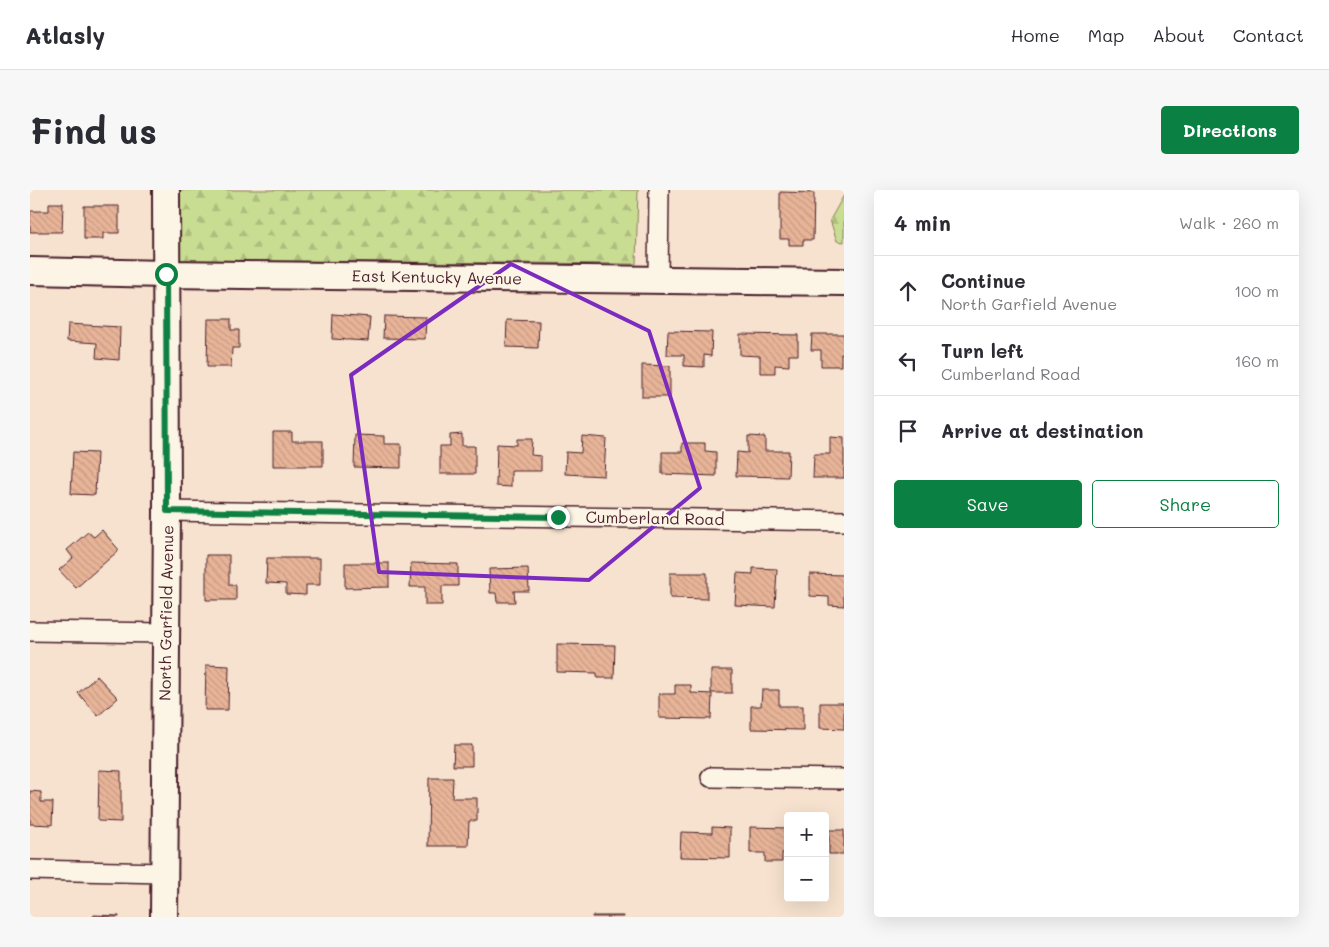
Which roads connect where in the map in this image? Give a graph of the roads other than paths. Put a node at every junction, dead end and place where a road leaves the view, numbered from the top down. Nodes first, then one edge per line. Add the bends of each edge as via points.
1 (166, 190) edge
2 (659, 190) edge
3 (30, 271) edge
4 (166, 274) junction
5 (658, 280) junction
6 (844, 282) edge
7 (167, 511) junction
8 (844, 521) edge
9 (30, 631) edge
10 (165, 633) junction
11 (711, 777) dead end
12 (844, 778) edge
13 (30, 870) edge
14 (164, 873) junction
15 (164, 917) edge

1 - 4 street, North Garfield Avenue
2 - 5 street
3 - 4 street, East Kentucky Avenue
4 - 5 street, East Kentucky Avenue
4 - 7 street, North Garfield Avenue
5 - 6 street, East Kentucky Avenue
7 - 8 street, Cumberland Road
7 - 10 street, North Garfield Avenue
9 - 10 street
10 - 14 street, North Garfield Avenue
11 - 12 street
13 - 14 street
14 - 15 street, North Garfield Avenue

